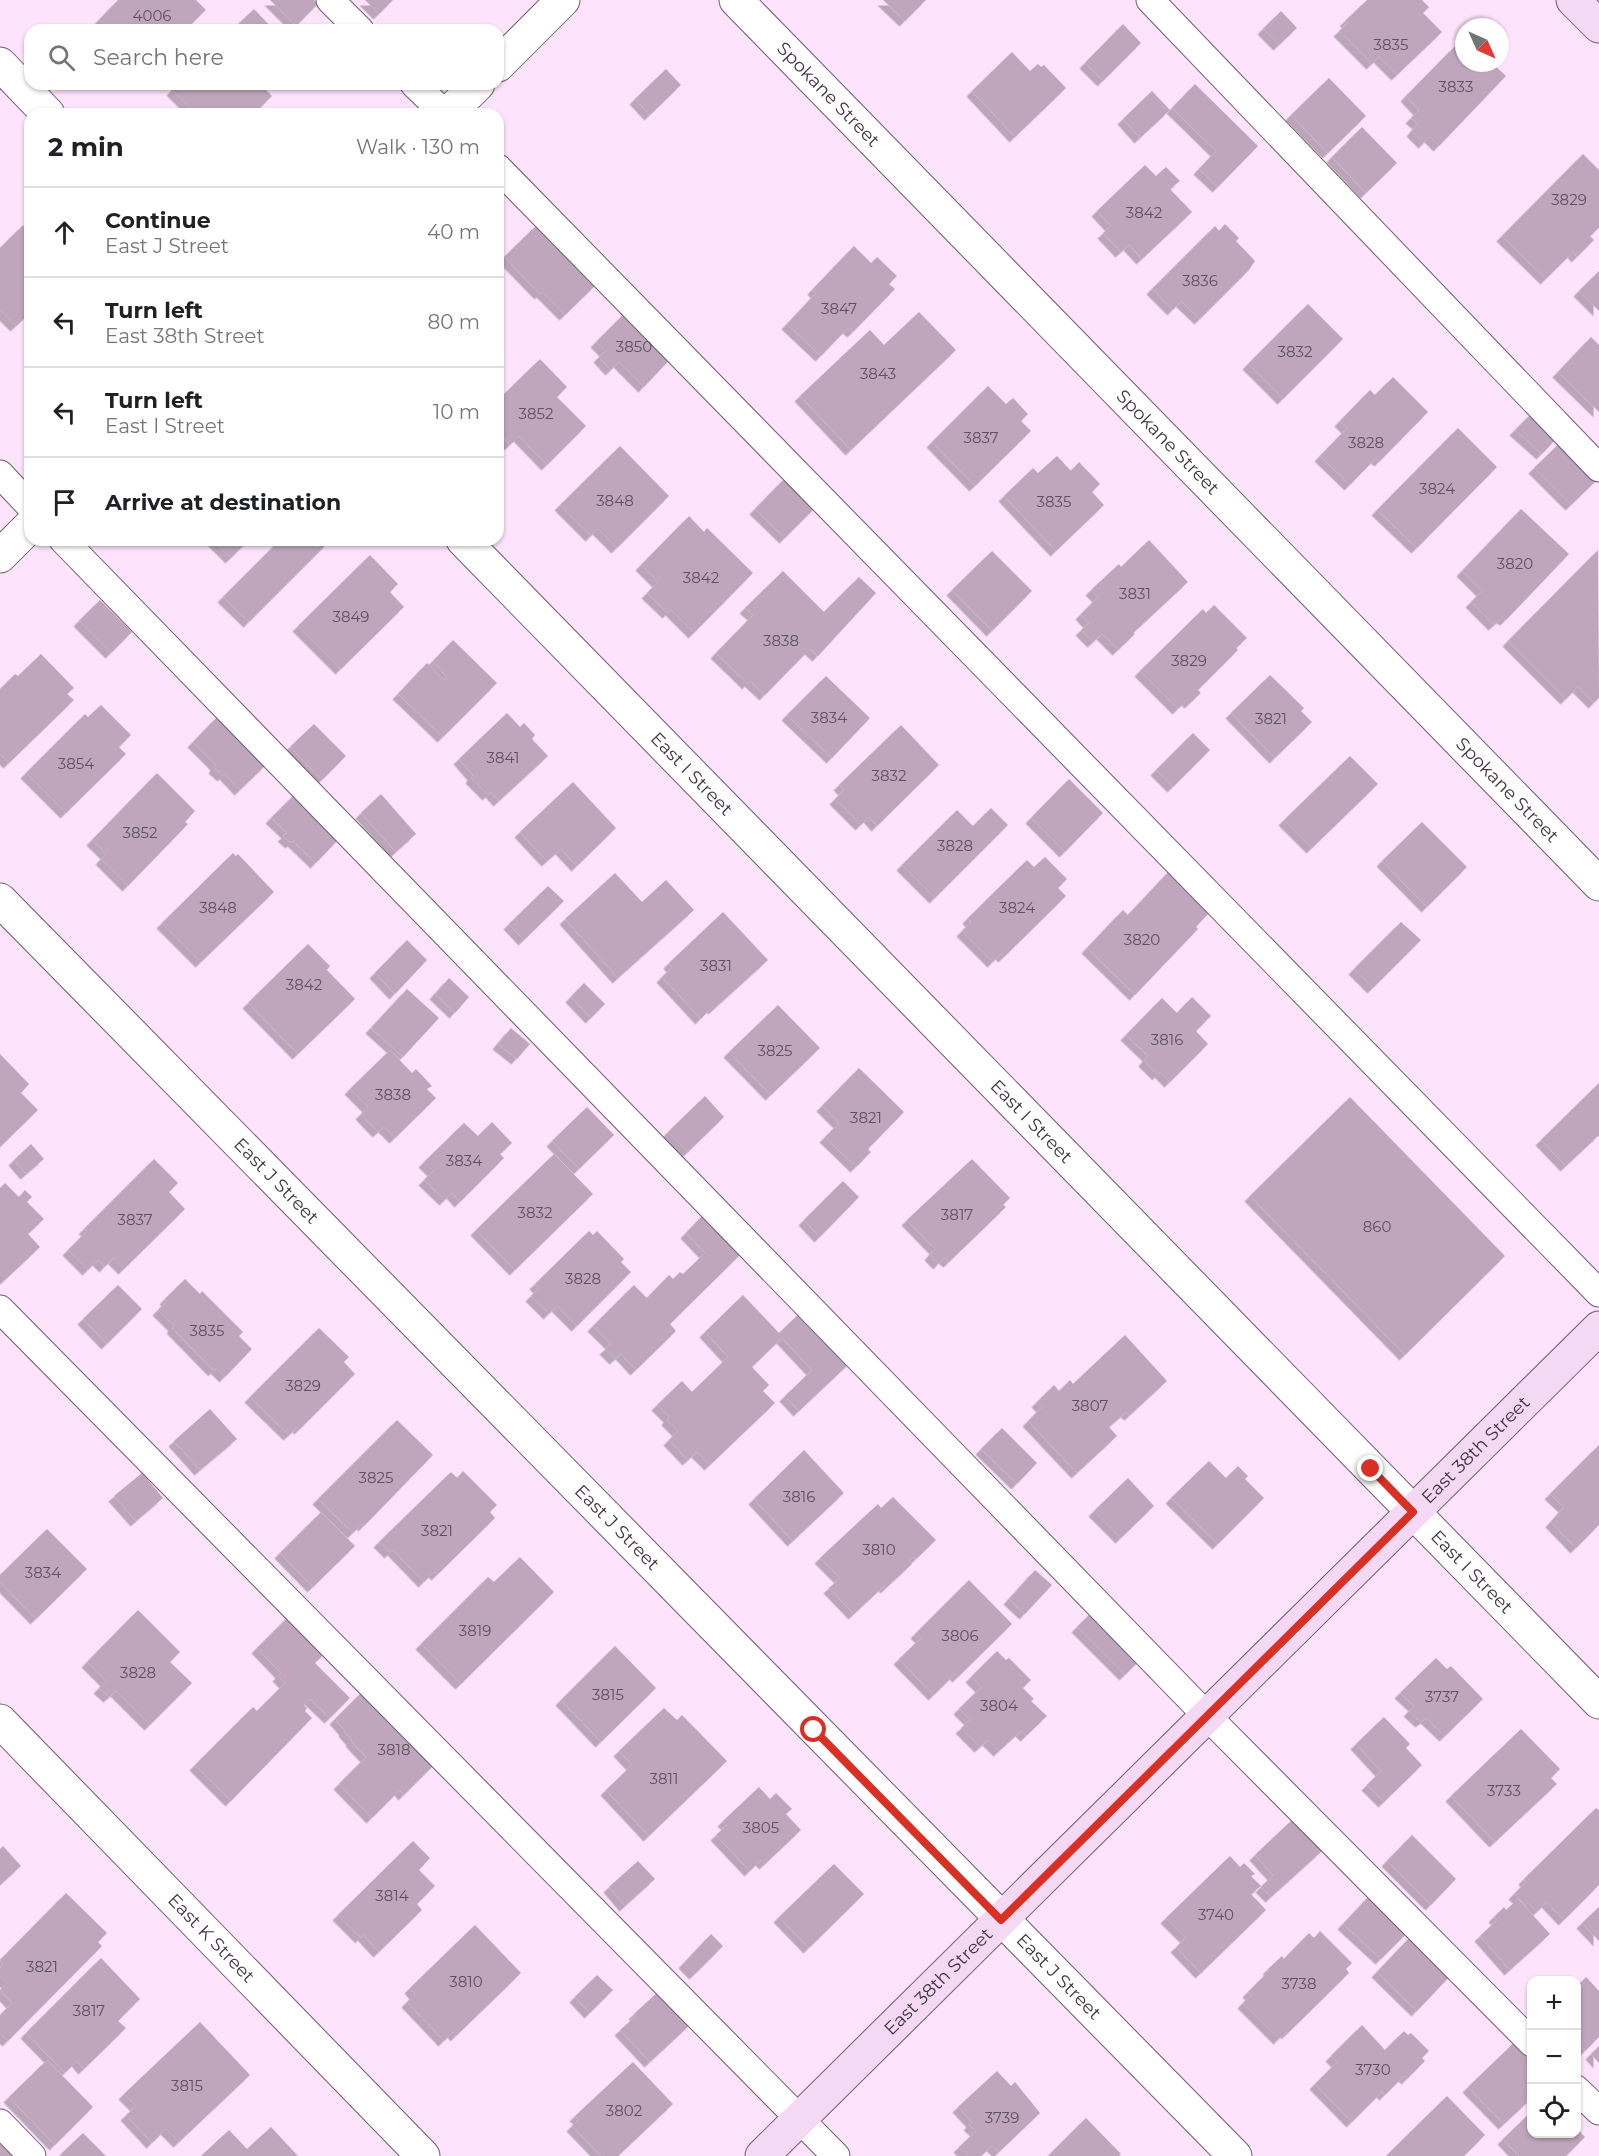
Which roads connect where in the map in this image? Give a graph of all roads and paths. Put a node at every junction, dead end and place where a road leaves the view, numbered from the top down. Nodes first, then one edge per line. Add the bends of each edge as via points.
1 (330, 0) edge
2 (563, 0) edge
3 (736, 0) edge
4 (1150, 0) edge
5 (1574, 0) edge
6 (354, 24) edge
7 (1599, 26) edge
8 (504, 58) edge
9 (0, 64) edge
10 (24, 89) edge
11 (25, 90) edge
12 (420, 90) edge
13 (472, 90) edge
14 (42, 108) edge
15 (440, 108) edge
16 (452, 108) edge
17 (504, 174) edge
18 (1599, 468) edge
19 (0, 474) edge
20 (24, 500) edge
21 (24, 532) edge
22 (69, 546) edge
23 (469, 546) edge
24 (0, 556) edge
25 (1599, 884) edge
26 (0, 900) edge
27 (1599, 1293) edge
28 (0, 1309) edge
29 (1599, 1328) edge
30 (1413, 1512) junction
31 (1599, 1702) edge
32 (1207, 1716) junction
33 (0, 1721) edge
34 (1001, 1920) junction
35 (1527, 2038) edge
36 (1581, 2094) edge
37 (1599, 2112) edge
38 (800, 2119) junction
39 (0, 2123) edge
40 (32, 2156) edge
41 (423, 2156) edge
42 (762, 2156) edge
43 (836, 2156) edge
44 (1235, 2156) edge

1 - 6 lane
2 - 8 street
3 - 25 street, Spokane Street
4 - 18 lane
5 - 7 main road
9 - 10 street
11 - 14 street
12 - 15 lane
13 - 16 street
17 - 27 lane
19 - 20 lane
21 - 24 street
22 - 32 lane
23 - 30 street, East I Street
26 - 34 street, East J Street
28 - 38 lane
29 - 30 main road, East 38th Street
30 - 31 street, East I Street
30 - 32 main road, East 38th Street
32 - 34 main road, East 38th Street
32 - 35 lane
33 - 41 street, East K Street
34 - 38 main road, East 38th Street
34 - 44 street, East J Street
36 - 37 lane
38 - 42 main road, East 38th Street
38 - 43 lane
39 - 40 lane

